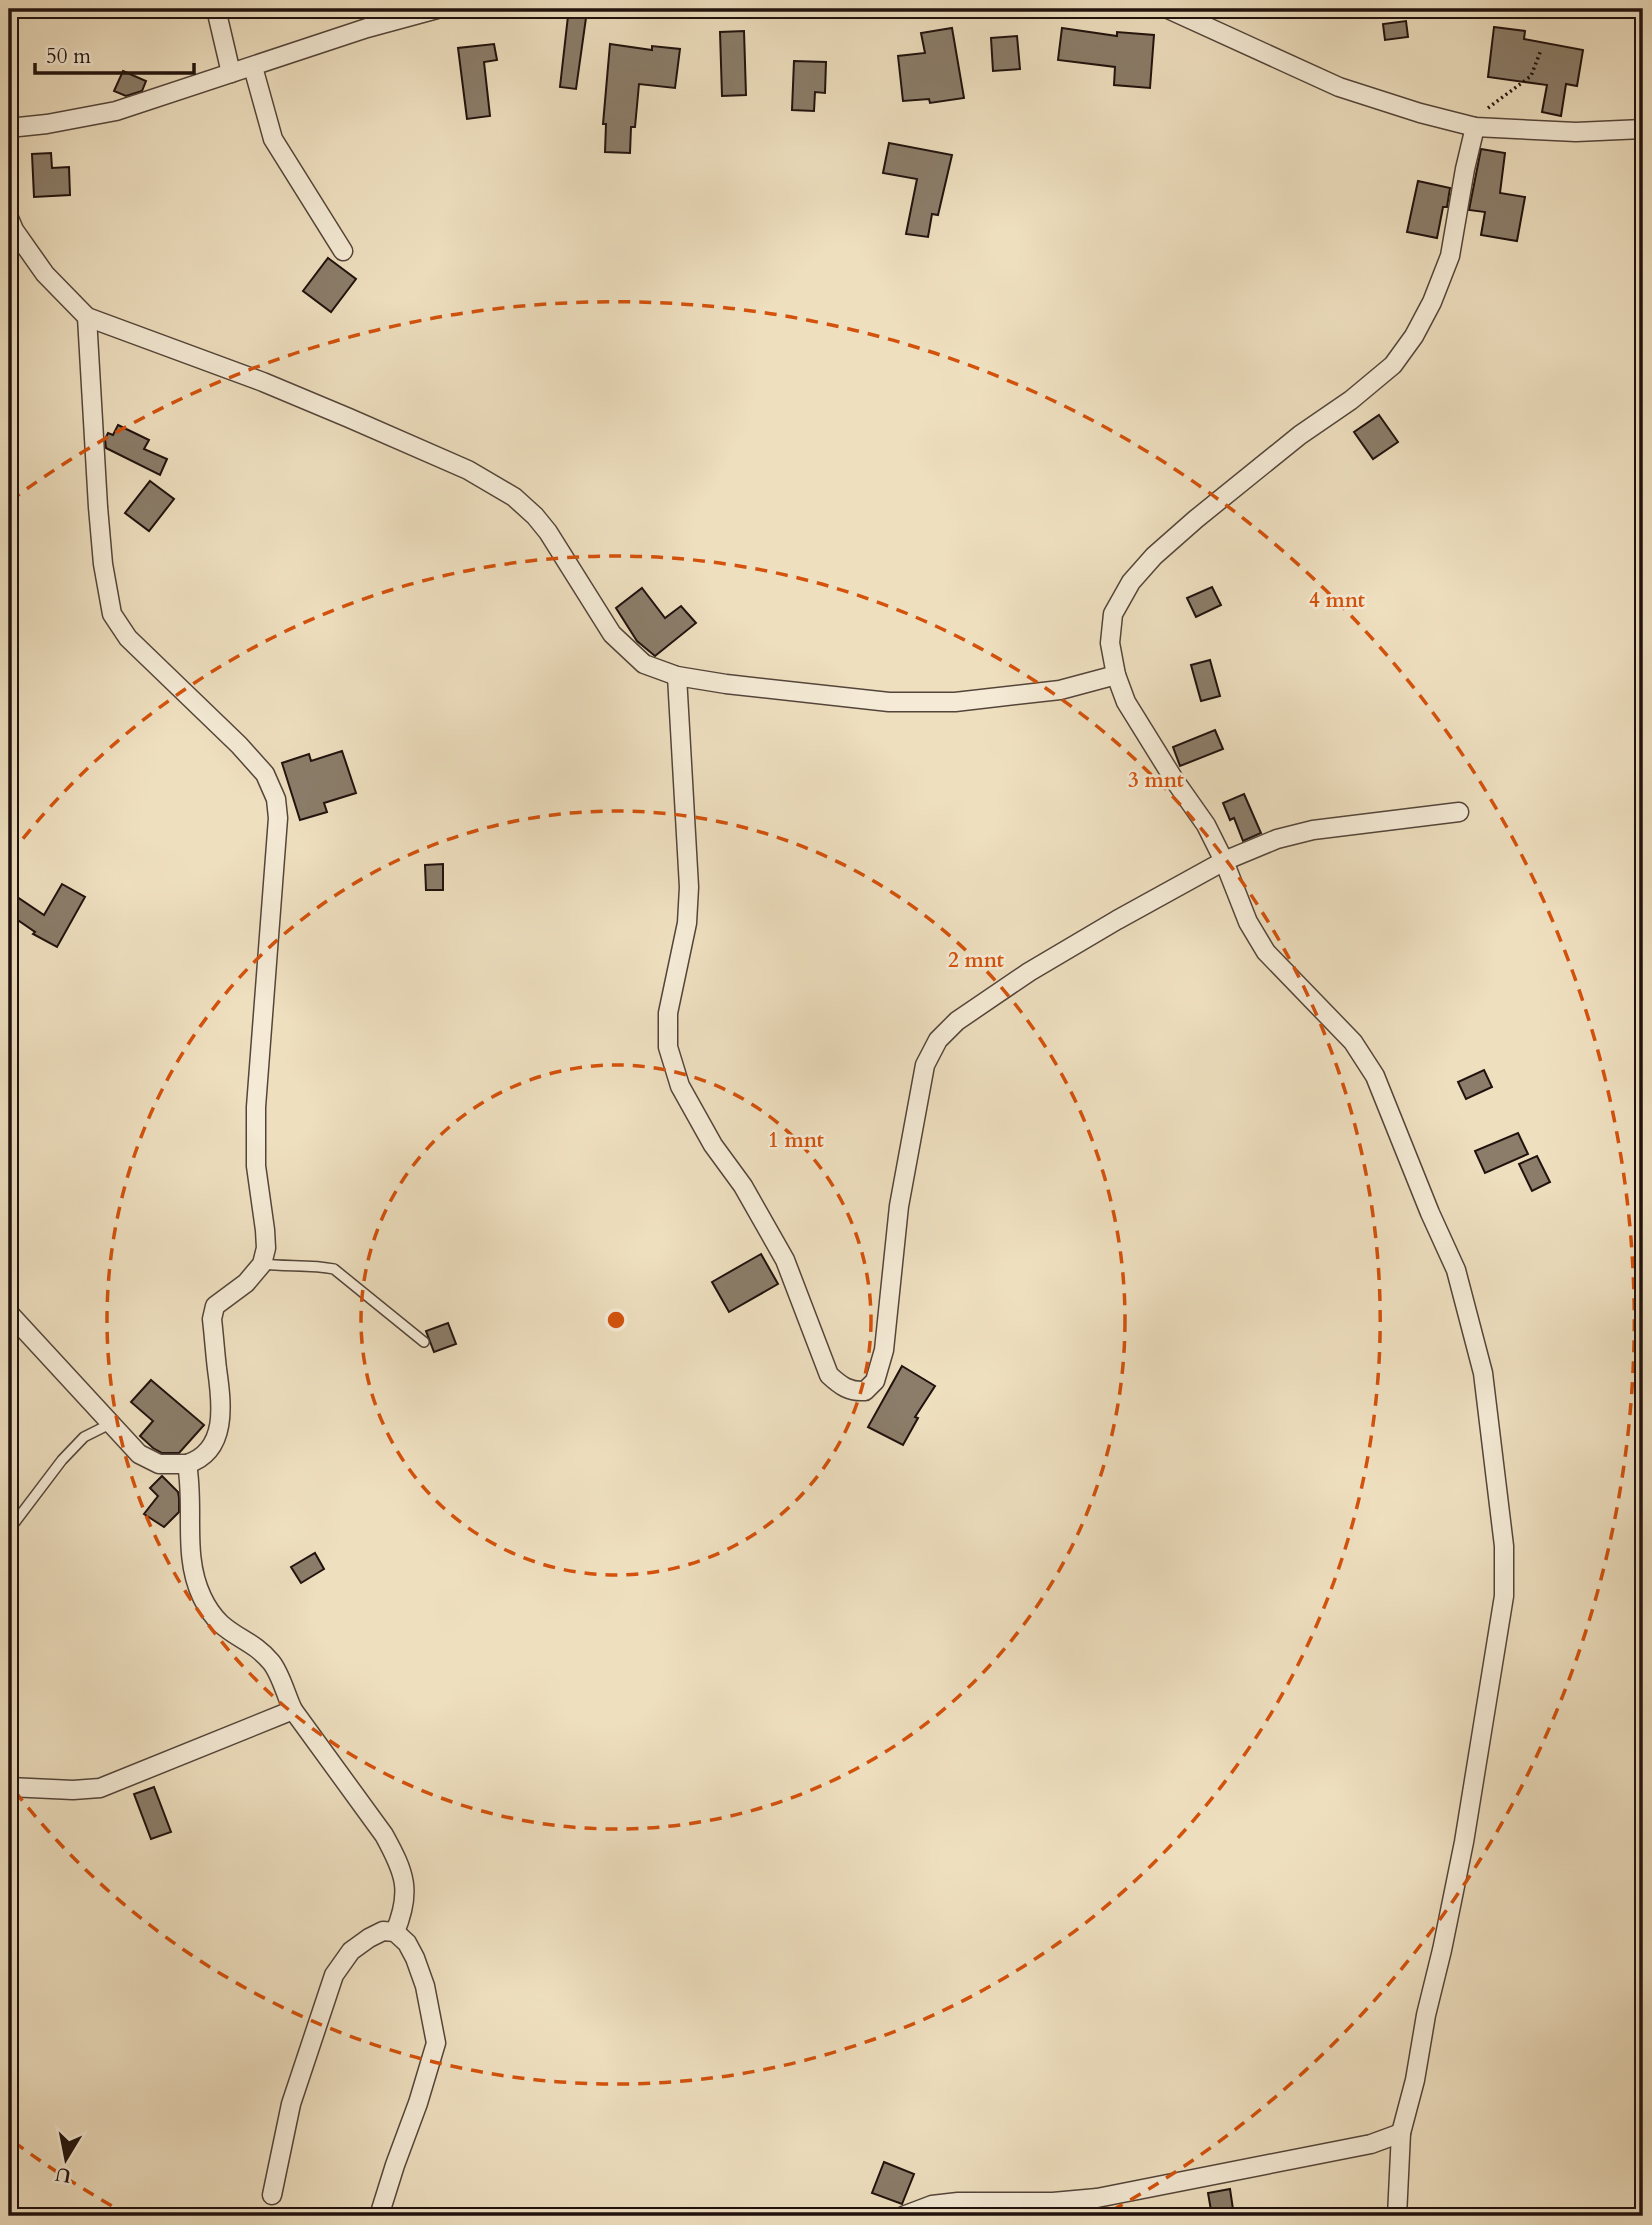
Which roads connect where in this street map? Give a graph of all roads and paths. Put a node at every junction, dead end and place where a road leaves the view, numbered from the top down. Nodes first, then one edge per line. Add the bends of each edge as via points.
1 (216, 9) edge
2 (437, 9) edge
3 (1168, 9) edge
4 (1541, 50) dead end
5 (253, 67) junction
6 (231, 73) junction
7 (1475, 127) junction
8 (9, 128) edge
9 (1643, 130) edge
10 (9, 218) edge
11 (343, 251) dead end
12 (87, 317) junction
13 (1116, 675) junction
14 (677, 676) junction
15 (1459, 812) dead end
16 (1224, 861) junction
17 (262, 1264) junction
18 (9, 1313) edge
19 (424, 1342) dead end
20 (110, 1424) junction
21 (187, 1464) junction
22 (9, 1530) edge
23 (293, 1710) junction
24 (9, 1787) edge
25 (395, 1932) junction
26 (1401, 2133) junction
27 (272, 2195) dead end
28 (379, 2216) edge
29 (903, 2216) edge
30 (1397, 2216) edge

1 - 6 street
2 - 5 street
3 - 7 street via 1339,87
4 - 7 path via 1531,76 1484,111
5 - 6 street
5 - 11 street via 273,139
6 - 8 street via 116,111
7 - 9 street
7 - 13 street via 1450,256 1414,336 1392,365 1196,519 1131,582 1113,614 1110,643
10 - 12 street via 45,274
12 - 14 street via 349,418 468,470 514,497 548,532 612,634 644,664
12 - 17 street via 101,541 113,614 128,638 265,774 276,799 274,888 256,1107 256,1166 265,1230
13 - 14 street via 1060,690 955,702 889,702
13 - 16 street via 1126,702 1206,825
14 - 16 street via 689,887 687,923 668,1013 668,1047 681,1086 713,1146 750,1197 785,1260 829,1375 843,1388 865,1391 875,1381 884,1350 910,1135 925,1065 938,1040 957,1021 1030,971
15 - 16 street via 1313,830
16 - 26 street via 1248,922 1266,952 1353,1042 1376,1076 1456,1270 1485,1385 1504,1546 1504,1596 1464,1842
17 - 19 lane via 334,1269
17 - 21 street via 246,1283 215,1306 212,1319 221,1418 209,1449
18 - 20 street
20 - 21 street via 150,1460
20 - 22 lane via 84,1437 62,1460
21 - 23 street via 188,1527 200,1595 223,1627 270,1660
23 - 24 street via 100,1787
23 - 25 street via 397,1858 406,1887 404,1910
25 - 27 street via 383,1931 369,1938 351,1951 334,1975 291,2104
25 - 28 street via 415,1958 436,2043
26 - 29 street via 1360,2146 1097,2198 958,2202
26 - 30 street

